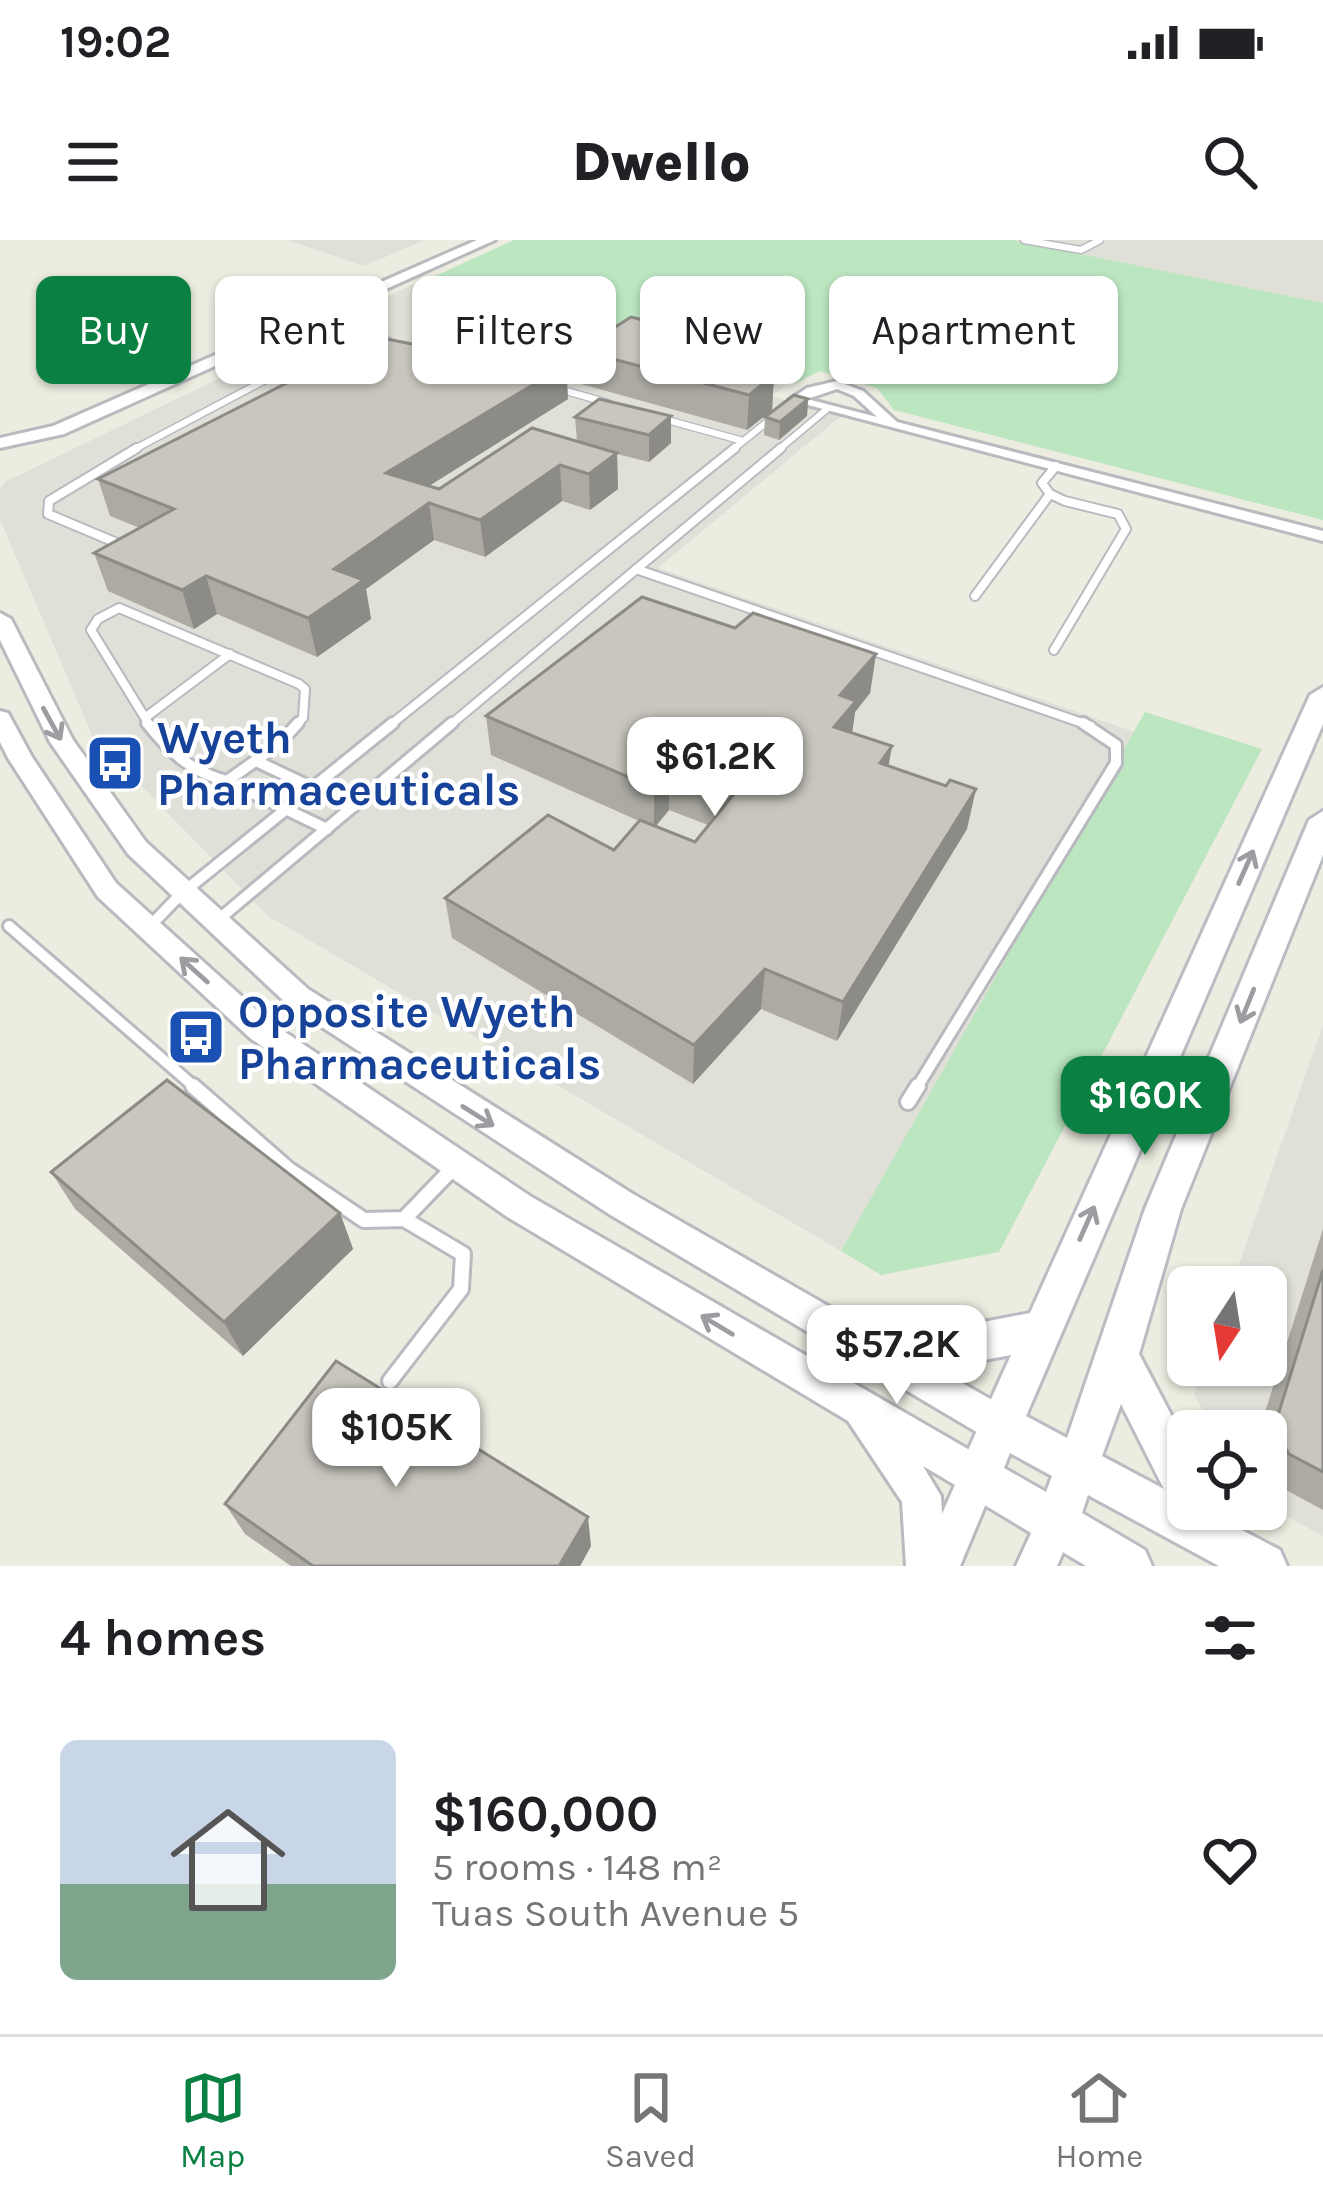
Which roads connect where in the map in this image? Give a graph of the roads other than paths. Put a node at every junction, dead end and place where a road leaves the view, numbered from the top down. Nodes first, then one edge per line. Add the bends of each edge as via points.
1 (454, 240) edge
2 (488, 240) edge
3 (1024, 240) edge
4 (1100, 240) edge
5 (396, 342) edge
6 (548, 386) edge
7 (613, 404) edge
8 (827, 409) junction
9 (777, 415) edge
10 (656, 416) edge
11 (891, 423) junction
12 (2, 426) edge
13 (58, 430) junction
14 (743, 441) junction
15 (0, 443) edge
16 (0, 464) edge
17 (1057, 466) junction
18 (1050, 494) junction
19 (1323, 536) edge
20 (127, 548) edge
21 (636, 569) junction
22 (975, 596) dead end
23 (0, 619) edge
24 (1054, 650) dead end
25 (230, 654) junction
26 (1323, 695) edge
27 (146, 717) junction
28 (0, 718) edge
29 (256, 760) junction
30 (227, 782) junction
31 (315, 790) junction
32 (353, 807) junction
33 (287, 812) junction
34 (1323, 820) edge
35 (326, 829) junction
36 (181, 894) junction
37 (214, 923) junction
38 (9, 926) dead end
39 (148, 928) junction
40 (908, 1102) dead end
41 (455, 1166) junction
42 (404, 1220) junction
43 (833, 1327) junction
44 (1040, 1330) junction
45 (1118, 1356) junction
46 (390, 1381) dead end
47 (853, 1406) junction
48 (998, 1424) junction
49 (1167, 1450) edge
50 (1076, 1466) junction
51 (978, 1477) junction
52 (1167, 1507) edge
53 (1056, 1523) junction
54 (1215, 1530) edge
55 (926, 1566) edge
56 (940, 1566) edge
57 (1036, 1566) edge
58 (1129, 1566) edge
59 (1264, 1566) edge

1 - 12 street via 28,422
2 - 13 street
3 - 4 lane via 1081,250
5 - 20 lane via 361,334 343,339 49,501 48,514
6 - 7 lane
8 - 11 street
8 - 11 street via 795,401 819,384 862,392
8 - 21 lane
9 - 14 lane
10 - 14 lane
11 - 17 street
13 - 15 street
13 - 16 street
14 - 31 lane
17 - 18 lane via 1042,483
17 - 19 street
18 - 22 lane
18 - 24 lane via 1118,514 1126,529
21 - 32 lane
21 - 40 lane via 1093,727 1116,745 1113,769
23 -> 36 street via 62,742 137,848
25 - 27 lane
25 - 27 lane via 128,609 98,619 91,631
25 - 29 lane via 304,689 297,728
44 -> 26 main road
27 - 30 lane via 173,759 197,776
28 - 39 street via 107,890
29 - 30 lane
29 - 31 lane
30 - 33 lane
31 - 32 lane
31 - 33 lane
32 - 35 lane
33 - 35 lane
33 - 36 lane
34 -> 45 main road via 1163,1209
35 - 37 lane
36 - 37 street
36 - 39 lane
37 -> 43 street via 298,997 472,1112
38 - 42 lane via 288,1169 364,1220
41 -> 39 street via 260,1030
41 - 42 lane
47 -> 41 street
42 - 46 lane via 463,1254 461,1288
43 - 44 main road via 947,1348
43 - 48 street
44 - 48 main road
45 - 49 main road
45 - 50 main road
47 - 51 street
47 - 55 street via 921,1496
48 - 50 main road
48 - 51 main road
50 - 52 main road
50 - 53 main road
51 - 53 main road
51 - 56 street
53 - 57 street
53 - 58 main road
54 - 59 main road

